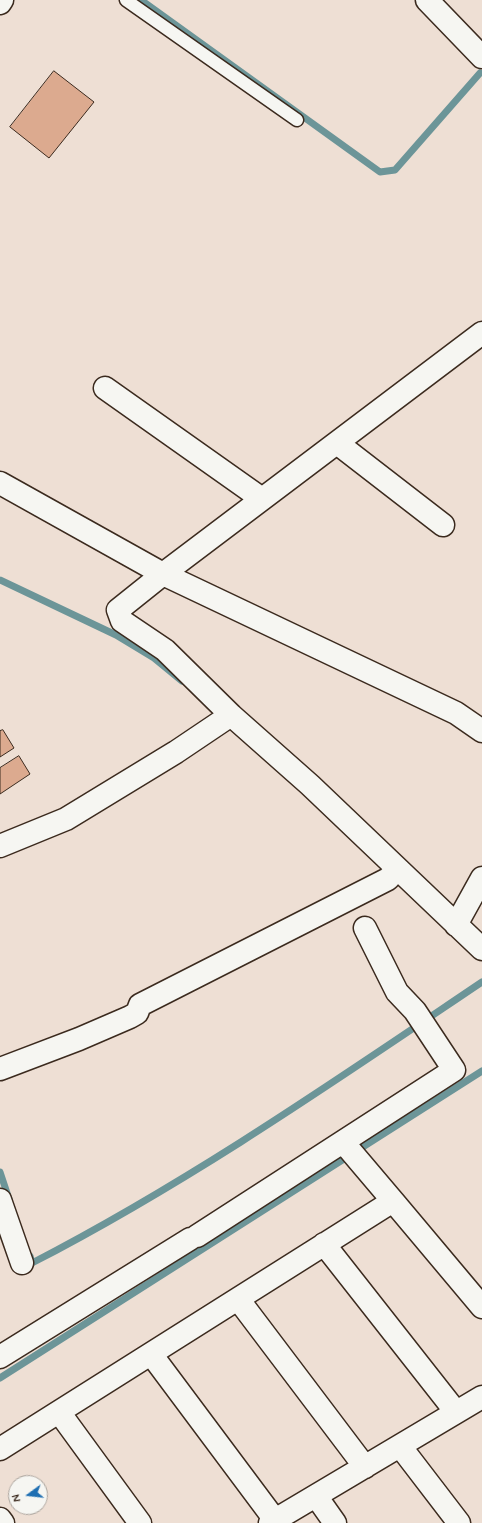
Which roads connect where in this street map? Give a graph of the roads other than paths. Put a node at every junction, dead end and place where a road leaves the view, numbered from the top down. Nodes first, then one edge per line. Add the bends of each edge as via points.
1 (2, 0) edge
2 (126, 0) edge
3 (427, 0) edge
4 (0, 3) edge
5 (482, 57) edge
6 (297, 120) dead end
7 (482, 333) edge
8 (105, 388) dead end
9 (337, 443) junction
10 (0, 483) edge
11 (262, 499) junction
12 (443, 525) dead end
13 (163, 574) junction
14 (226, 718) junction
15 (482, 731) edge
16 (0, 846) edge
17 (393, 873) junction
18 (482, 878) edge
19 (456, 925) junction
20 (365, 928) dead end
21 (482, 950) edge
22 (0, 1069) edge
23 (350, 1150) junction
24 (0, 1200) edge
25 (393, 1200) junction
26 (324, 1244) junction
27 (22, 1263) dead end
28 (238, 1299) junction
29 (482, 1307) edge
30 (151, 1354) junction
31 (0, 1358) edge
32 (480, 1402) edge
33 (59, 1412) junction
34 (456, 1412) junction
35 (400, 1446) junction
36 (0, 1449) edge
37 (365, 1467) junction
38 (316, 1496) junction
39 (0, 1519) edge
40 (272, 1522) edge
41 (3, 1523) edge
42 (140, 1523) edge
43 (335, 1523) edge
44 (459, 1523) edge

1 - 4 street
2 - 6 lane
3 - 5 street
7 - 9 street
8 - 11 street
9 - 11 street
9 - 12 street
10 - 13 street
11 - 13 street
13 - 14 street via 118,610 122,621 165,650
13 - 15 street via 456,713
14 - 16 street via 66,819
14 - 17 street via 310,785
17 - 19 street
17 - 22 street via 381,883 140,1005 137,1012 130,1017
18 - 19 street
19 - 21 street
20 - 23 street via 397,992 415,1011 454,1070
23 - 25 street
23 - 31 street via 194,1238
24 - 27 street
25 - 26 street
25 - 29 street
26 - 28 street
26 - 34 street
28 - 30 street
28 - 37 street
30 - 33 street
30 - 40 street
32 - 34 street
33 - 36 street
33 - 42 street
34 - 35 street
35 - 37 street
35 - 44 street
37 - 38 street
38 - 40 street
38 - 43 street
39 - 41 street

